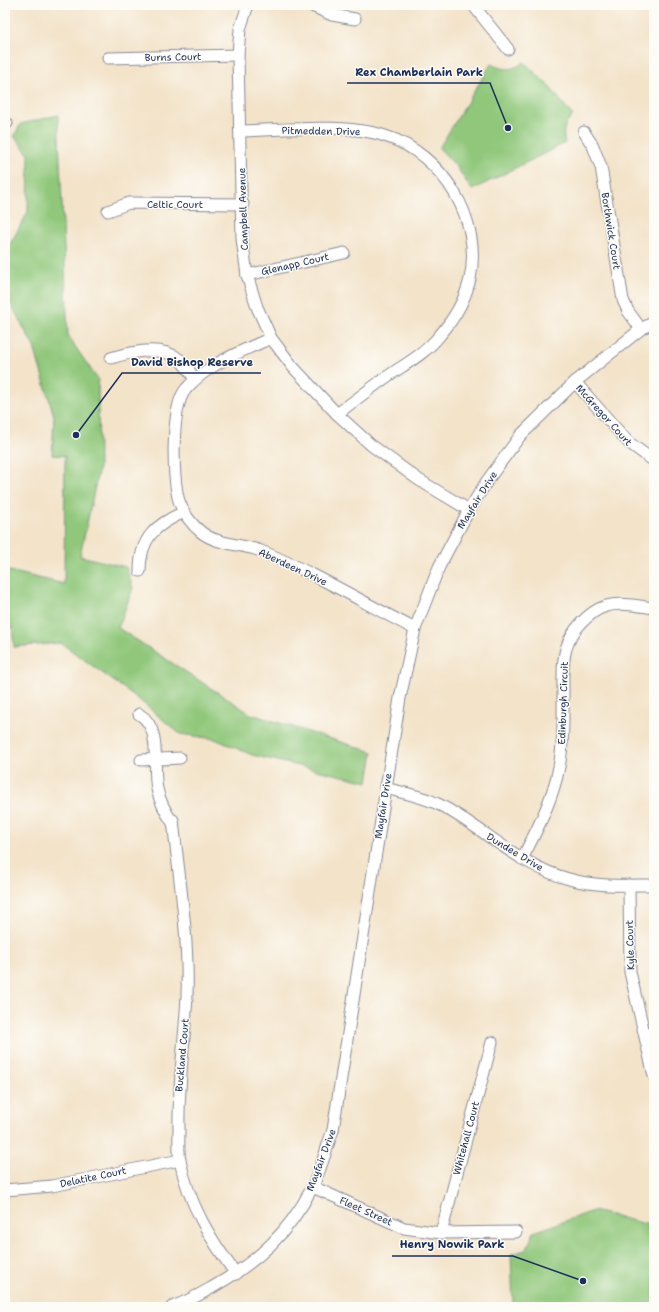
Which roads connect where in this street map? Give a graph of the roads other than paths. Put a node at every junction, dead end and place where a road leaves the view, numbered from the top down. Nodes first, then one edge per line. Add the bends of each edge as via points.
1 (248, 5) edge
2 (310, 5) edge
3 (474, 5) edge
4 (355, 18) dead end
5 (508, 48) dead end
6 (238, 55) junction
7 (108, 58) dead end
8 (240, 131) junction
9 (584, 132) dead end
10 (242, 204) junction
11 (108, 211) dead end
12 (344, 253) dead end
13 (247, 275) junction
14 (654, 322) edge
15 (641, 329) junction
16 (271, 338) junction
17 (111, 358) dead end
18 (195, 379) junction
19 (574, 382) junction
20 (337, 414) junction
21 (654, 461) edge
22 (469, 510) junction
23 (184, 512) junction
24 (140, 571) dead end
25 (654, 608) edge
26 (415, 629) junction
27 (139, 714) dead end
28 (180, 758) dead end
29 (156, 759) junction
30 (141, 760) dead end
31 (385, 788) junction
32 (522, 859) junction
33 (629, 885) junction
34 (654, 885) edge
35 (492, 1042) dead end
36 (650, 1044) edge
37 (654, 1076) edge
38 (180, 1160) junction
39 (313, 1187) junction
40 (5, 1190) edge
41 (516, 1232) dead end
42 (441, 1234) junction
43 (236, 1274) junction
44 (172, 1307) edge

1 - 6 street, Campbell Avenue via 240,29
2 - 4 street via 332,15
3 - 5 street
6 - 7 street, Burns Court
6 - 8 street, Campbell Avenue
8 - 10 street, Campbell Avenue
8 - 20 street, Pitmedden Drive via 323,129 385,136 412,147 429,161 446,179 466,219 472,248 471,269 462,301 453,319 425,352
9 - 15 street, Borthwick Court via 601,167 623,300
10 - 11 street, Celtic Court via 130,203
10 - 13 street, Campbell Avenue via 242,239
12 - 13 street, Glenapp Court
13 - 16 street, Campbell Avenue via 257,307
14 - 15 street, Mayfair Drive
15 - 19 street, Mayfair Drive
16 - 18 street, Aberdeen Drive via 232,356
16 - 20 street, Campbell Avenue via 293,367
17 - 18 street via 132,352 170,354 182,362
18 - 23 street, Aberdeen Drive via 178,401 175,418 176,484
19 - 21 street, McGregor Court via 628,442
19 - 22 street, Mayfair Drive via 520,436
20 - 22 street, Campbell Avenue via 371,445 419,480
22 - 26 street, Mayfair Drive via 439,567
23 - 24 street via 157,526 143,549
23 - 26 street, Aberdeen Drive via 197,528 209,537 282,560
25 - 32 street, Edinburgh Circuit via 606,606 578,625 572,635 563,660 563,729 559,766 552,795
26 - 31 street, Mayfair Drive
27 - 29 street, Buckland Court via 150,724
28 - 29 street
29 - 30 street
29 - 38 street, Buckland Court via 159,796 173,822 187,960 187,995 178,1100
31 - 32 street, Dundee Drive via 422,797 442,806
31 - 39 street, Mayfair Drive via 333,1130
32 - 33 street, Dundee Drive via 570,880
33 - 34 street, Dundee Drive
33 - 36 street, Kyle Court via 630,972
35 - 42 street, Whitehall Court
36 - 37 street, Kyle Court
38 - 40 street, Delatite Court via 52,1186
38 - 43 street, Buckland Court via 186,1187 198,1216 214,1245
39 - 42 street, Fleet Street via 404,1228
39 - 43 street, Mayfair Drive via 291,1222 265,1251
41 - 42 street, Fleet Street
43 - 44 street, Mayfair Drive via 186,1303

